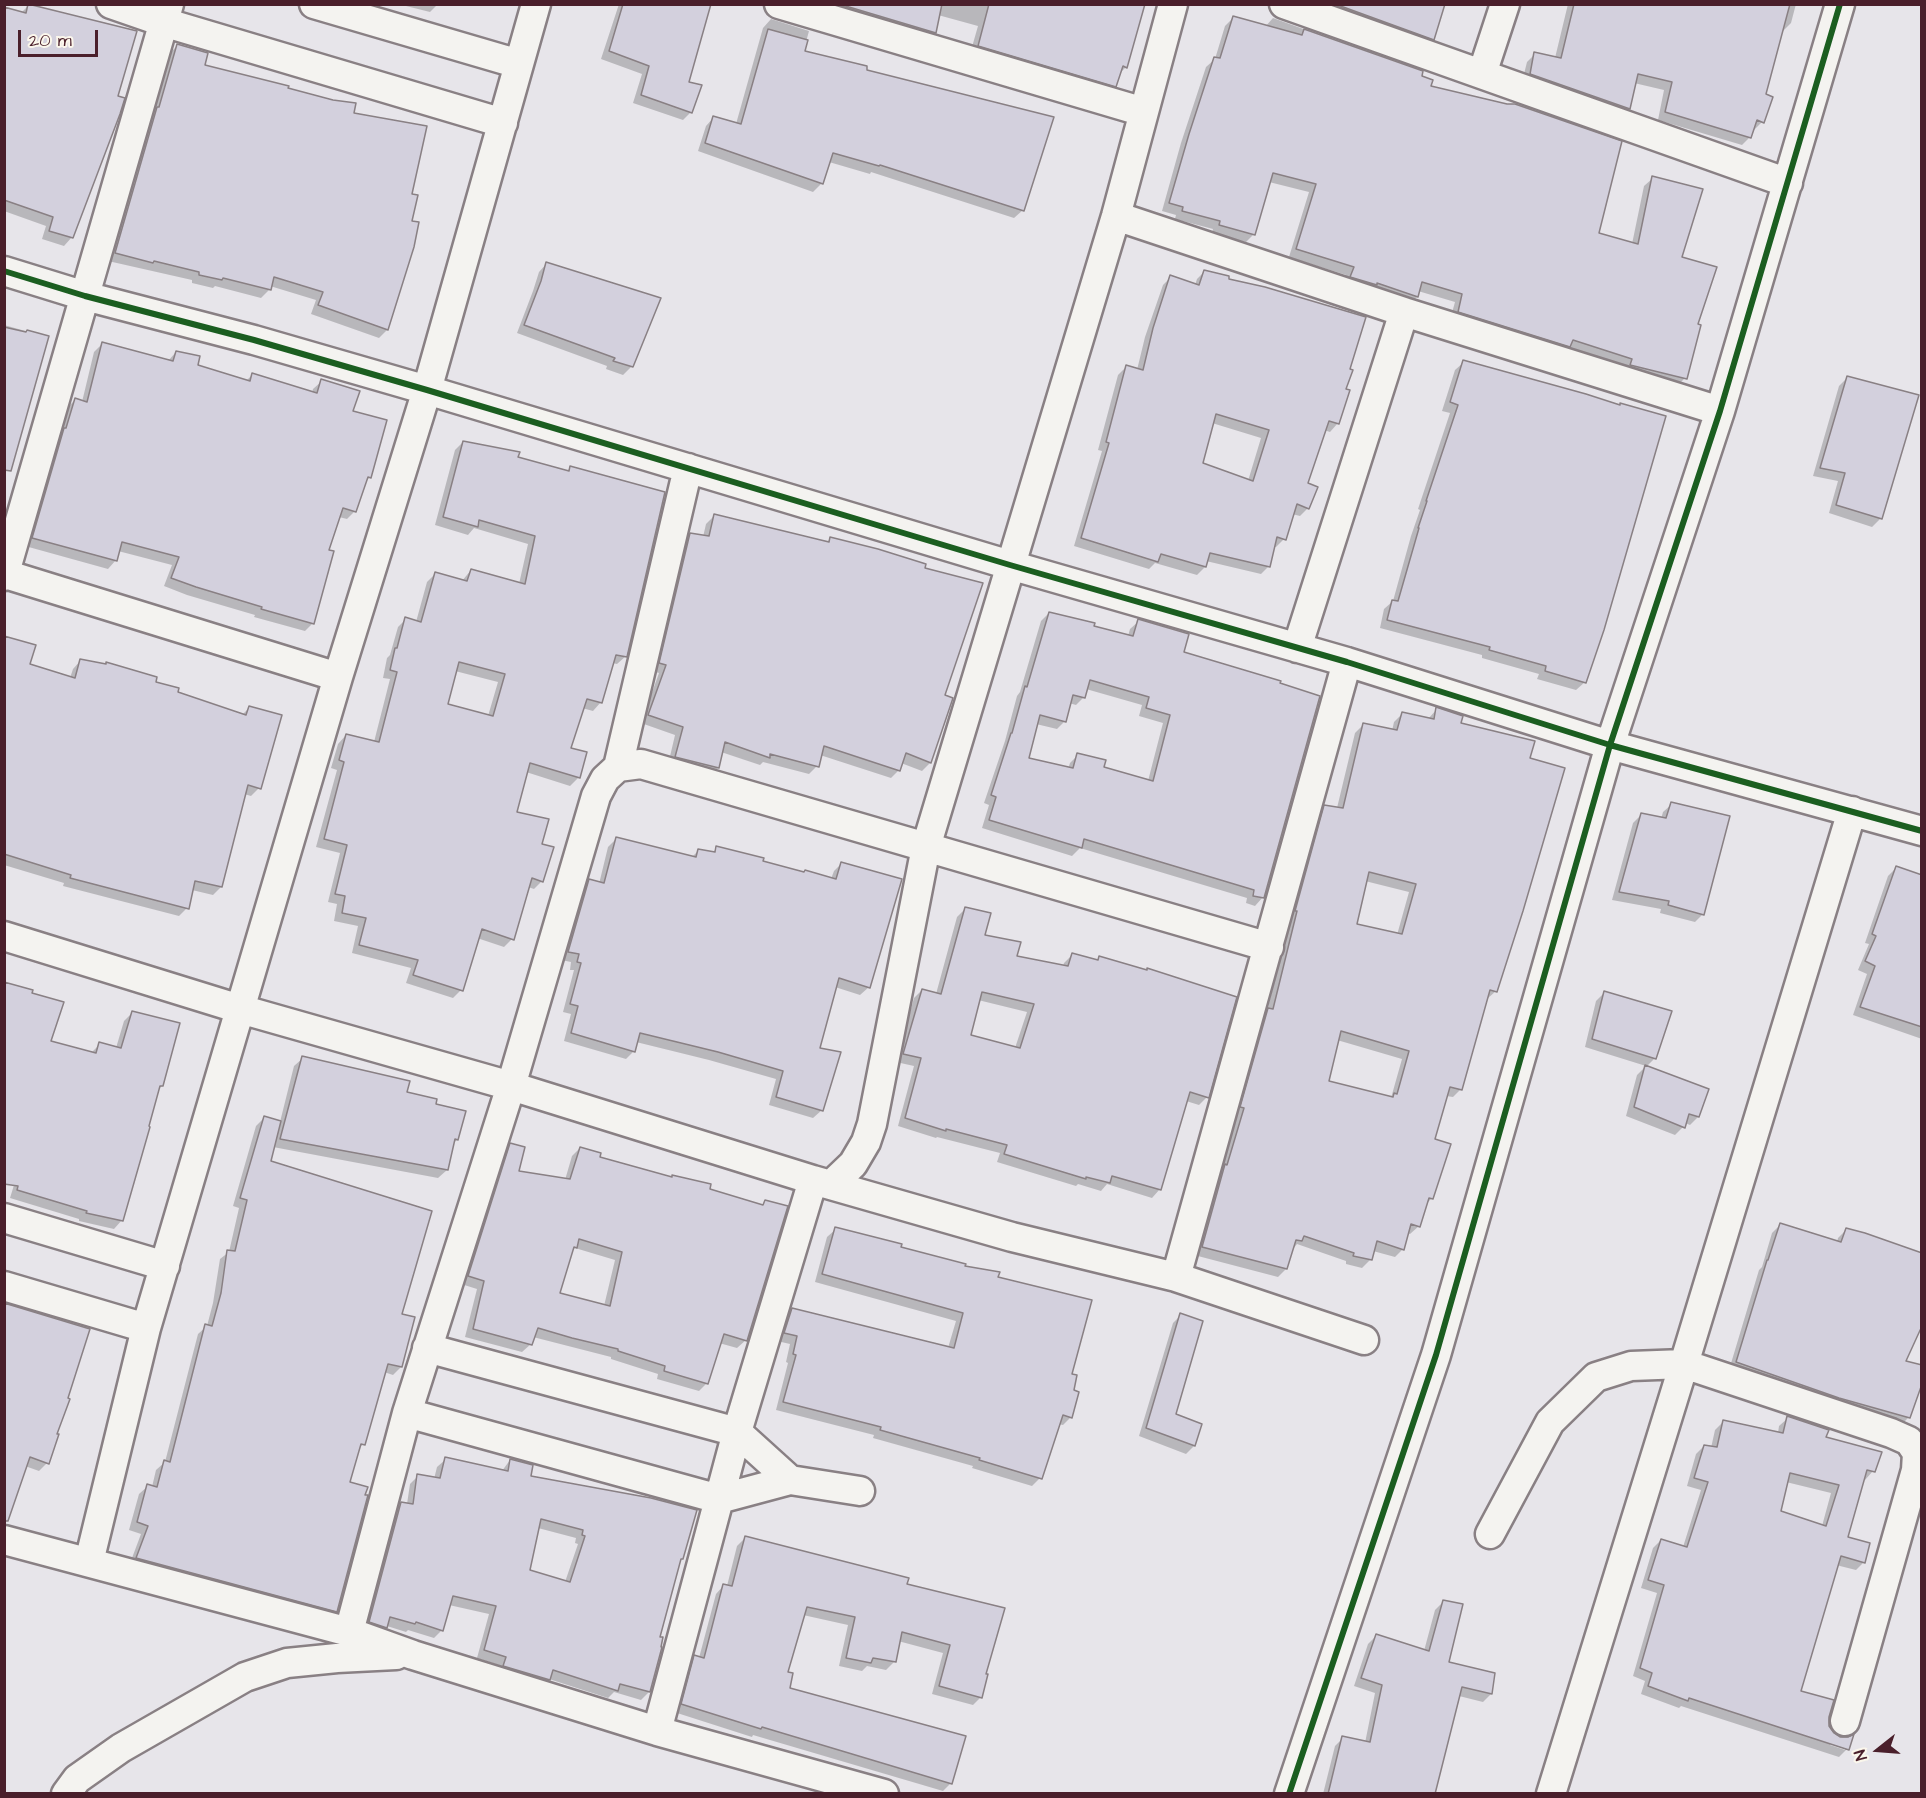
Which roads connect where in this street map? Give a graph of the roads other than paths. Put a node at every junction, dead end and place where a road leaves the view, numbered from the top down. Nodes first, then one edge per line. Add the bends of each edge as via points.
1 (111, 4) edge
2 (314, 4) edge
3 (536, 4) edge
4 (779, 4) edge
5 (1173, 4) edge
6 (1284, 4) edge
7 (1505, 4) edge
8 (1840, 4) edge
9 (166, 13) edge
10 (519, 64) junction
11 (1482, 74) junction
12 (1144, 112) junction
13 (503, 123) junction
14 (1788, 183) junction
15 (1116, 216) junction
16 (4, 271) edge
17 (85, 296) junction
18 (1404, 312) junction
19 (427, 390) junction
20 (1720, 411) junction
21 (688, 468) junction
22 (1010, 564) junction
23 (5, 575) edge
24 (1298, 648) junction
25 (1347, 662) junction
26 (338, 677) junction
27 (1610, 745) junction
28 (618, 767) junction
29 (1852, 811) junction
30 (1922, 831) edge
31 (926, 847) junction
32 (4, 936) edge
33 (1269, 947) junction
34 (240, 1009) junction
35 (511, 1086) junction
36 (822, 1182) junction
37 (4, 1218) edge
38 (165, 1266) junction
39 (1176, 1277) junction
40 (4, 1286) edge
41 (146, 1328) junction
42 (1364, 1340) dead end
43 (428, 1348) junction
44 (1684, 1364) junction
45 (407, 1413) junction
46 (737, 1432) junction
47 (790, 1480) junction
48 (860, 1491) dead end
49 (719, 1499) junction
50 (1490, 1534) dead end
51 (4, 1540) edge
52 (89, 1562) junction
53 (349, 1632) junction
54 (413, 1655) junction
55 (1845, 1721) dead end
56 (657, 1731) junction
57 (66, 1794) edge
58 (884, 1794) edge
59 (1289, 1794) edge
60 (1551, 1794) edge

1 - 9 street
2 - 10 street
3 - 10 street
4 - 12 street
5 - 12 street
6 - 11 street
7 - 11 street
8 - 14 street
9 - 13 street
9 - 17 street
10 - 13 street
11 - 14 street
12 - 15 street
13 - 19 street
14 - 20 street
15 - 18 street
15 - 22 street
16 - 17 street
17 - 19 street
17 - 23 street
18 - 20 street
18 - 24 street
19 - 21 street
19 - 26 street
20 - 27 street
21 - 22 street
21 - 28 street
22 - 24 street
22 - 31 street
23 - 26 street
24 - 25 street
25 - 27 street
25 - 33 street
26 - 34 street
27 - 29 street
27 - 59 street via 1436,1354
28 - 31 street via 641,764
28 - 35 street via 605,779 596,796
29 - 30 street
29 - 44 street
31 - 33 street
31 - 36 street via 872,1124 854,1164
32 - 34 street
33 - 39 street
34 - 35 street
34 - 38 street
35 - 36 street
35 - 43 street
36 - 39 street
36 - 46 street
37 - 38 street
38 - 41 street
39 - 42 street
40 - 41 street
41 - 52 street
43 - 45 street
43 - 46 street
44 - 50 street via 1631,1366 1596,1377 1550,1422
44 - 55 street via 1891,1433 1909,1441 1917,1453 1916,1470
44 - 60 street
45 - 49 street
45 - 53 street
46 - 47 street
46 - 49 street
47 - 48 street
47 - 49 street
49 - 56 street
51 - 52 street
52 - 53 street
53 - 54 street
54 - 56 street
54 - 57 street via 287,1663 245,1677 121,1748 77,1779
56 - 58 street

